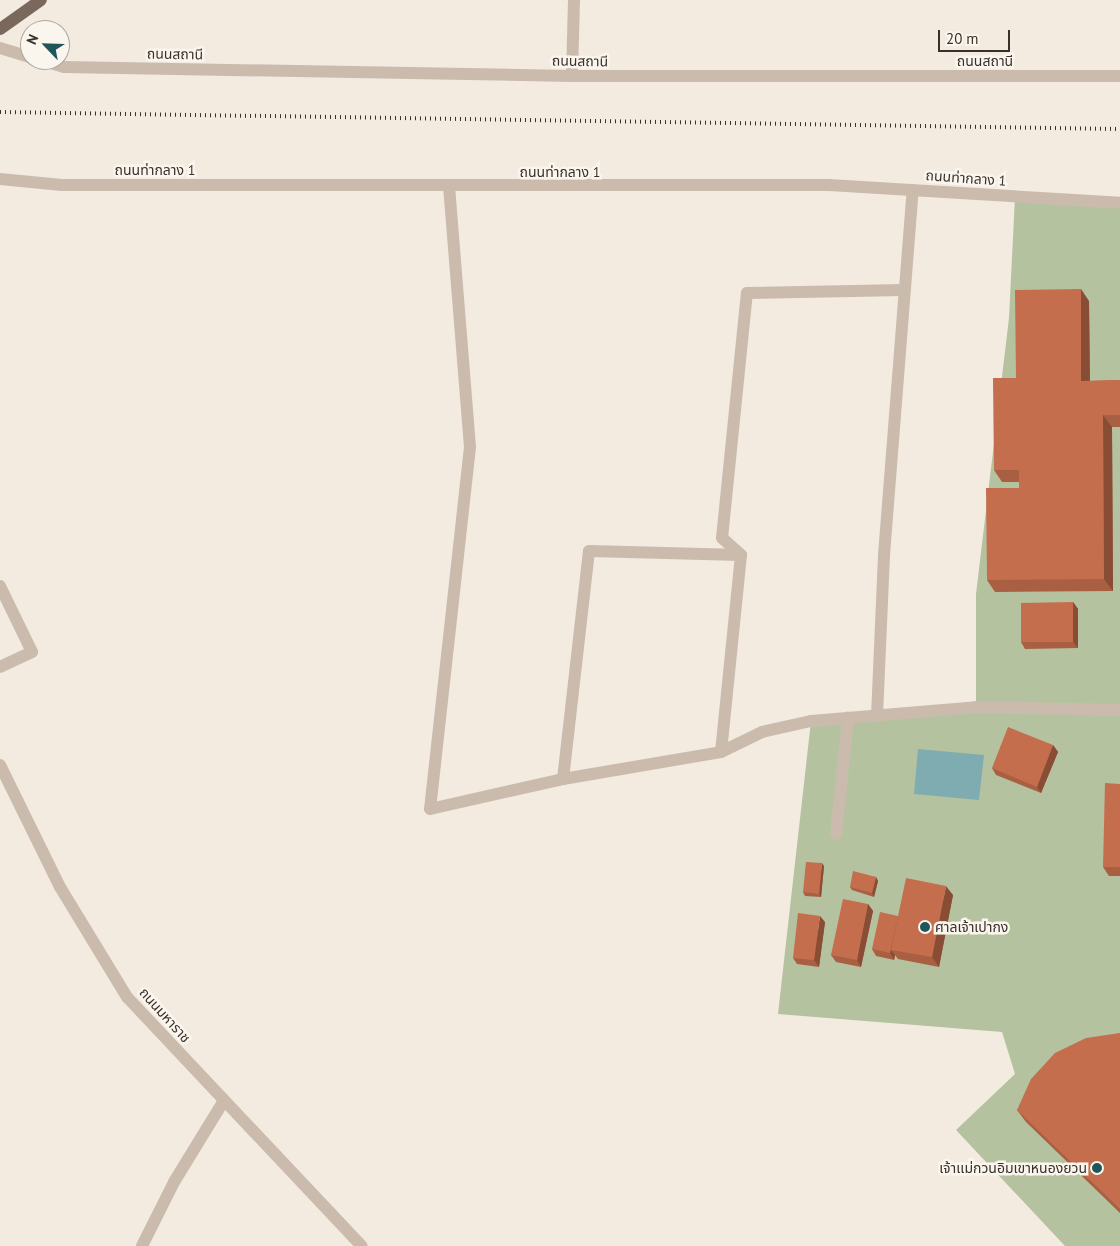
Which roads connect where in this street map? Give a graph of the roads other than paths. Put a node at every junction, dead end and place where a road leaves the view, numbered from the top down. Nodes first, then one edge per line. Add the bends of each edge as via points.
1 (41, 0) edge
2 (574, 0) edge
3 (0, 29) edge
4 (0, 48) edge
5 (20, 54) edge
6 (70, 67) edge
7 (572, 76) junction
8 (1120, 76) edge
9 (0, 179) edge
10 (449, 186) junction
11 (913, 190) junction
12 (1120, 203) edge
13 (904, 290) junction
14 (741, 555) junction
15 (0, 586) edge
16 (0, 667) edge
17 (1120, 710) edge
18 (876, 716) junction
19 (848, 718) junction
20 (721, 752) junction
21 (0, 765) edge
22 (563, 779) junction
23 (836, 834) dead end
24 (223, 1102) junction
25 (142, 1246) edge
26 (362, 1246) edge

1 - 3 main road
2 - 7 street
4 - 5 street
6 - 7 street, ถนนสถานี
7 - 8 street, ถนนสถานี
9 - 10 street, ถนนท่ากลาง 1 via 62,185
10 - 11 street, ถนนท่ากลาง 1 via 829,185
10 - 22 street via 470,447 430,809
11 - 12 street, ถนนท่ากลาง 1
11 - 13 street
13 - 14 street via 747,293 722,538
13 - 18 street via 884,554
14 - 20 street
14 - 22 street via 589,551
15 - 16 street via 32,652
17 - 18 street via 976,707
18 - 19 street
19 - 20 street via 811,721 762,732
19 - 23 street
20 - 22 street
21 - 24 street, ถนนมหาราช via 60,888 127,997
24 - 25 street via 174,1182
24 - 26 street, ถนนมหาราช

